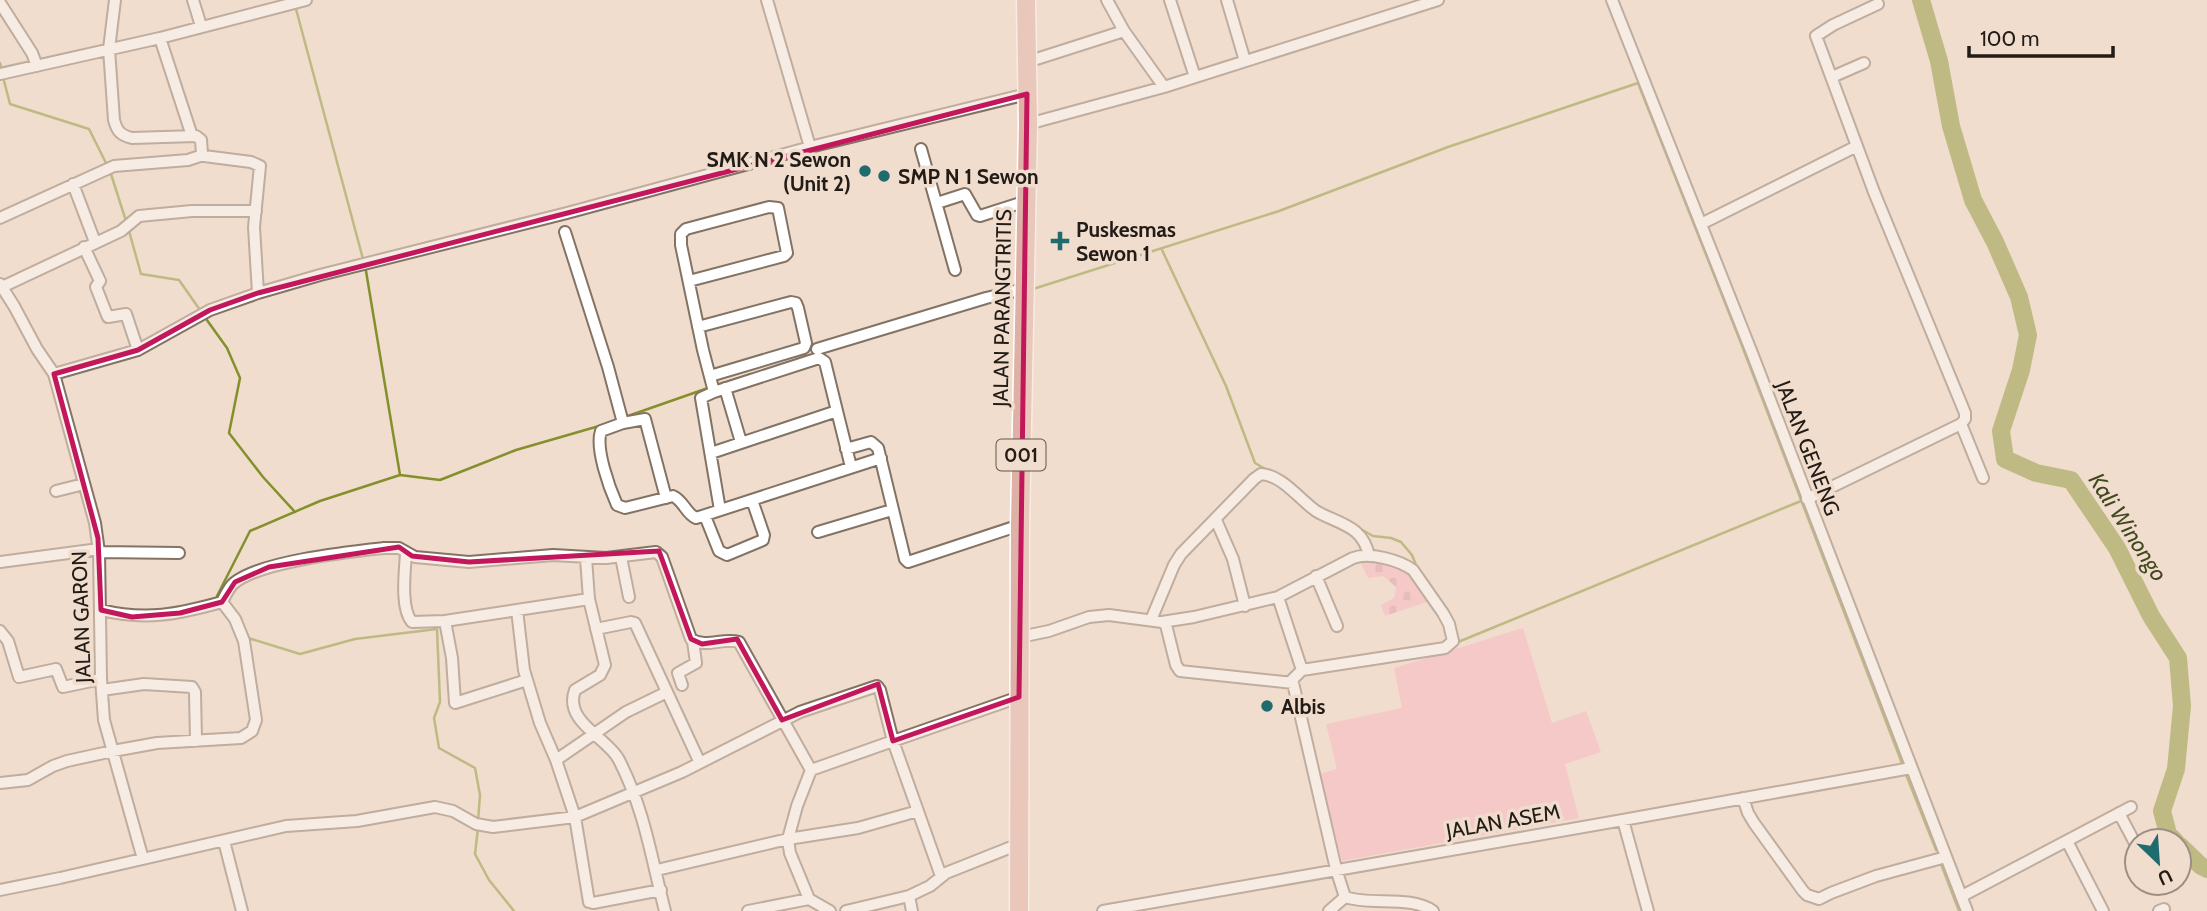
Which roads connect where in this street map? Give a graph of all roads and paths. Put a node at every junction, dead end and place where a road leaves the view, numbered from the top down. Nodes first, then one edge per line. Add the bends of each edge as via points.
1 (115, 0) edge
2 (193, 0) edge
3 (306, 0) edge
4 (767, 0) edge
5 (1026, 0) edge
6 (1107, 0) edge
7 (1170, 0) edge
8 (1227, 0) edge
9 (1438, 0) edge
10 (1612, 0) edge
11 (0, 3) edge
12 (1878, 5) dead end
13 (201, 26) junction
14 (1124, 31) junction
15 (160, 38) junction
16 (110, 49) junction
17 (1245, 61) junction
18 (1027, 62) junction
19 (1864, 63) dead end
20 (37, 66) junction
21 (0, 74) edge
22 (1195, 77) junction
23 (1832, 77) junction
24 (1164, 87) junction
25 (1027, 94) junction
26 (1028, 124) junction
27 (192, 136) junction
28 (1857, 146) junction
29 (810, 148) junction
30 (921, 149) dead end
31 (203, 155) junction
32 (73, 184) junction
33 (1027, 201) junction
34 (937, 204) junction
35 (256, 211) junction
36 (0, 218) edge
37 (1701, 224) junction
38 (565, 232) dead end
39 (90, 244) junction
40 (955, 270) dead end
41 (689, 281) junction
42 (1, 286) edge
43 (1024, 289) junction
44 (258, 293) junction
45 (698, 327) junction
46 (817, 349) dead end
47 (138, 350) junction
48 (54, 374) junction
49 (715, 385) junction
50 (837, 411) junction
51 (622, 418) junction
52 (1961, 424) junction
53 (741, 442) junction
54 (846, 449) junction
55 (710, 453) junction
56 (881, 458) junction
57 (851, 467) junction
58 (1983, 478) dead end
59 (84, 484) junction
60 (56, 491) dead end
61 (666, 498) junction
62 (1807, 499) junction
63 (752, 500) junction
64 (720, 510) junction
65 (892, 510) junction
66 (705, 516) junction
67 (1216, 520) junction
68 (1020, 525) junction
69 (818, 532) dead end
70 (99, 550) junction
71 (179, 553) dead end
72 (405, 553) junction
73 (1369, 556) junction
74 (621, 557) junction
75 (586, 558) junction
76 (0, 562) edge
77 (1316, 576) junction
78 (629, 597) dead end
79 (1278, 597) junction
80 (589, 599) junction
81 (220, 602) junction
82 (1245, 606) junction
83 (101, 610) junction
84 (517, 610) junction
85 (445, 621) junction
86 (1157, 621) junction
87 (1337, 626) dead end
88 (596, 629) junction
89 (0, 631) edge
90 (1020, 637) junction
91 (693, 641) junction
92 (1302, 670) junction
93 (527, 680) junction
94 (1290, 682) junction
95 (101, 684) junction
96 (682, 685) dead end
97 (665, 693) junction
98 (1019, 697) junction
99 (782, 720) junction
100 (592, 734) junction
101 (196, 740) junction
102 (893, 741) junction
103 (113, 751) junction
104 (555, 760) junction
105 (700, 763) junction
106 (1910, 768) junction
107 (811, 770) junction
108 (0, 783) edge
109 (634, 793) junction
110 (1743, 798) junction
111 (2131, 807) dead end
112 (918, 811) junction
113 (2119, 813) junction
114 (575, 817) junction
115 (1623, 821) junction
116 (2126, 827) edge
117 (788, 839) junction
118 (224, 841) junction
119 (2067, 841) junction
120 (1019, 844) junction
121 (1946, 857) junction
122 (143, 859) junction
123 (1336, 869) junction
124 (657, 870) junction
125 (941, 876) junction
126 (0, 890) edge
127 (661, 890) junction
128 (909, 896) junction
129 (1962, 896) junction
130 (1345, 897) junction
131 (809, 899) junction
132 (1819, 900) junction
133 (592, 907) edge
134 (752, 910) edge
135 (242, 911) edge
136 (665, 911) edge
137 (830, 911) edge
138 (846, 911) edge
139 (912, 911) edge
140 (1019, 911) edge
141 (1102, 911) edge
142 (1329, 911) edge
143 (1433, 911) edge
144 (1648, 911) edge
145 (1825, 911) edge
146 (1967, 911) edge
147 (2103, 911) edge

1 - 16 street
2 - 13 street
3 - 13 street
4 - 29 street
5 - 18 main road, JALAN PARANGTRITIS / 001
6 - 14 street
7 - 22 street
8 - 17 street
9 - 17 street
10 - 37 street, JALAN GENENG
11 - 20 street
12 - 23 street via 1816,36
13 - 15 street
14 - 18 street
14 - 24 street
15 - 16 street
15 - 27 street
16 - 20 street
16 - 27 street via 118,131 132,138
17 - 22 street
18 - 25 main road, JALAN PARANGTRITIS / 001
19 - 23 street
20 - 21 street
22 - 24 street
23 - 28 street
24 - 26 street
25 - 26 main road, JALAN PARANGTRITIS / 001
25 - 29 street
26 - 33 main road, JALAN PARANGTRITIS / 001
27 - 31 street via 201,140
28 - 37 street
28 - 52 street via 1965,413
29 - 44 street
30 - 34 street
31 - 32 street via 110,167
31 - 35 street via 260,166
32 - 36 street
32 - 39 street
33 - 34 street via 980,216 965,194
33 - 43 main road, JALAN PARANGTRITIS / 001
34 - 40 street
35 - 39 street via 139,216 127,227
35 - 44 street
37 - 62 street, JALAN GENENG
38 - 51 street
39 - 42 street
39 - 47 street via 100,281 96,287 107,315 126,314
41 - 41 street via 681,232 778,208 785,256
41 - 45 street
42 - 48 street, JALAN GARON
43 - 46 street
43 - 68 main road, JALAN PARANGTRITIS / 001
44 - 47 street via 210,310
45 - 49 street
45 - 49 street via 790,302 798,308 804,348
47 - 48 street
48 - 59 street, JALAN GARON
49 - 50 street via 820,358 825,362
49 - 53 street
49 - 55 street via 700,400
50 - 53 street
50 - 54 street
51 - 61 street via 646,420
51 - 61 street via 599,433 617,505 625,508
52 - 58 street
52 - 62 street
53 - 55 street
54 - 56 street via 872,442
54 - 57 street
55 - 64 street
56 - 57 street
56 - 65 street
57 - 63 street
59 - 60 street
59 - 70 street, JALAN GARON
61 - 66 street via 679,499 693,518
62 - 106 street, JALAN GENENG
63 - 64 street
63 - 66 street via 763,540 727,555 719,551
64 - 66 street
65 - 68 street via 905,559 910,562
65 - 69 street
67 - 73 street via 1254,478 1268,475 1317,511 1357,532
67 - 82 street via 1233,559
67 - 86 street via 1174,565
68 - 90 main road, JALAN PARANGTRITIS / 001
70 - 71 street
70 - 76 street
70 - 83 street, JALAN GARON
72 - 75 street via 469,562 553,555
72 - 81 street via 384,548 269,567 235,582
72 - 85 street via 409,617 415,622
73 - 77 street via 1353,558
73 - 92 street via 1413,570 1443,613 1453,641 1435,651
74 - 75 street
74 - 78 street
74 - 91 street via 660,555
75 - 80 street
77 - 79 street
77 - 87 street
79 - 82 street
79 - 92 street
80 - 84 street
80 - 88 street
81 - 83 street via 151,617
81 - 101 street via 242,636 255,727 234,740
82 - 86 street
83 - 95 street, JALAN GARON
84 - 85 street
84 - 93 street
85 - 93 street via 455,703
86 - 90 street via 1098,615
86 - 94 street via 1168,629 1180,671
88 - 97 street via 635,623
88 - 100 street via 604,669 573,696 580,719
89 - 95 street via 8,641 19,677 56,670 63,687
90 - 98 main road, JALAN PARANGTRITIS / 001
91 - 96 street via 696,663 678,673
91 - 99 street via 739,642
92 - 94 street
93 - 104 street
94 - 123 street
95 - 101 street via 192,687
95 - 103 street, JALAN GARON
97 - 100 street
97 - 105 street
98 - 102 street
98 - 120 main road, JALAN PARANGTRITIS / 001
99 - 102 street via 877,686
99 - 105 street
99 - 107 street
100 - 104 street
100 - 109 street via 614,751
101 - 103 street
102 - 107 street
102 - 112 street
103 - 108 street via 67,761 28,780
103 - 122 street, JALAN GARON
104 - 114 street
105 - 109 street
106 - 110 street, JALAN ASEM
106 - 121 street, JALAN GENENG
107 - 117 street
109 - 114 street
109 - 124 street
110 - 115 street, JALAN ASEM
110 - 132 street via 1750,817 1799,886
111 - 113 street
112 - 117 street via 858,828
112 - 125 street
113 - 116 street
113 - 119 street
114 - 118 street via 493,827 435,807 357,821 286,826
114 - 133 street
115 - 123 street, JALAN ASEM
115 - 144 street
117 - 124 street
117 - 131 street
118 - 122 street
118 - 135 street
119 - 129 street
119 - 147 street
120 - 125 street
120 - 140 main road, JALAN PARANGTRITIS / 001
121 - 129 street, JALAN GENENG
121 - 132 street via 1876,876
122 - 126 street
123 - 130 street
123 - 141 street, JALAN ASEM
124 - 127 street
125 - 128 street
127 - 133 street
127 - 136 street
128 - 138 street
128 - 139 street
129 - 146 street, JALAN GENENG
130 - 142 street
130 - 143 street
131 - 134 street
131 - 137 street
132 - 145 street

